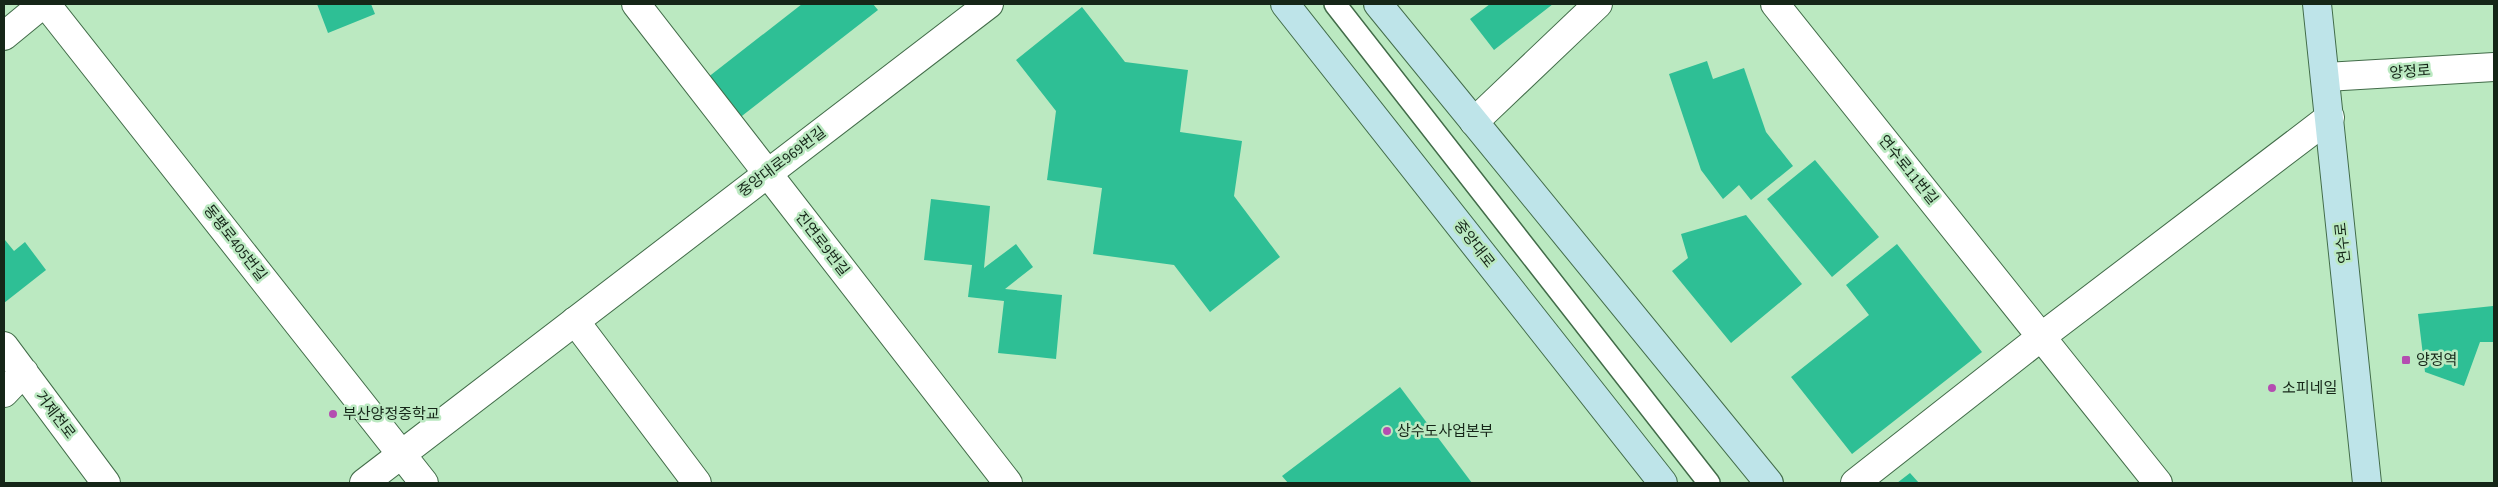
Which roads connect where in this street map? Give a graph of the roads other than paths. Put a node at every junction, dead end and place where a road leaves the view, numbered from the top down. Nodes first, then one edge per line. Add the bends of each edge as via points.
1 (44, 4) edge
2 (636, 4) edge
3 (989, 4) edge
4 (1285, 4) edge
5 (1335, 4) edge
6 (1378, 4) edge
7 (1598, 4) edge
8 (1774, 4) edge
9 (2317, 4) edge
10 (4, 36) edge
11 (2494, 67) edge
12 (2326, 77) junction
13 (2330, 118) junction
14 (1474, 122) junction
15 (767, 174) junction
16 (575, 321) junction
17 (2041, 337) junction
18 (4, 346) edge
19 (24, 372) junction
20 (4, 393) edge
21 (402, 454) junction
22 (106, 483) edge
23 (364, 483) edge
24 (424, 483) edge
25 (697, 483) edge
26 (1008, 483) edge
27 (1663, 483) edge
28 (1710, 483) edge
29 (1769, 483) edge
30 (1855, 483) edge
31 (2158, 483) edge
32 (2367, 483) edge

1 - 10 street
1 - 21 street, 동평로405번길
2 - 15 street, 진연로9번길
3 - 15 street, 중앙대로969번길
4 - 27 main road, 중앙대로
5 - 28 lane
6 - 14 main road
7 - 14 street
8 - 17 street, 연수로11번길
9 - 12 main road, 연수로
11 - 12 street, 양정로
12 - 13 main road, 연수로
13 - 17 street
13 - 32 main road, 연수로
14 - 29 main road
15 - 16 street, 중앙대로969번길
15 - 26 street, 진연로9번길
16 - 21 street, 중앙대로969번길
16 - 25 street
17 - 30 street
17 - 31 street, 연수로11번길
18 - 19 street, 거제천로
19 - 20 street
19 - 22 street, 거제천로
21 - 23 street, 중앙대로969번길
21 - 24 street, 동평로405번길

